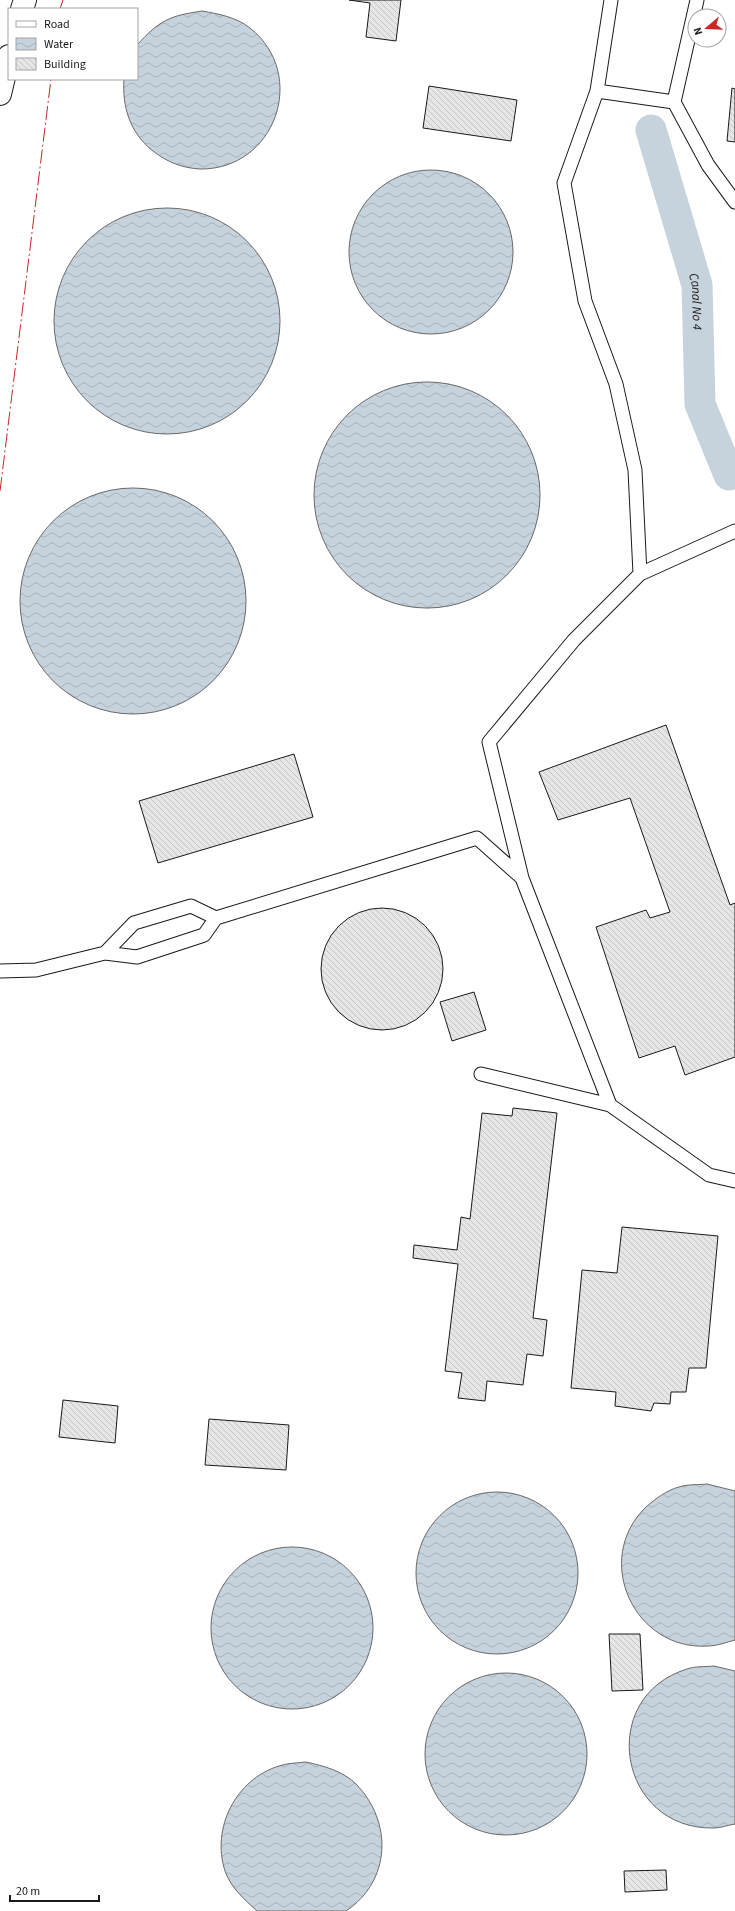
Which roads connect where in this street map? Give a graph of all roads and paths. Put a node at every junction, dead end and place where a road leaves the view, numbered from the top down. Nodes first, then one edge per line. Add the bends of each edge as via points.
1 (611, 0) edge
2 (697, 0) edge
3 (8, 60) edge
4 (597, 91) junction
5 (0, 94) edge
6 (674, 102) junction
7 (735, 202) edge
8 (735, 531) edge
9 (640, 574) junction
10 (522, 878) junction
11 (216, 918) junction
12 (105, 952) junction
13 (0, 971) edge
14 (481, 1074) dead end
15 (610, 1105) junction
16 (735, 1181) edge

1 - 4 lane
2 - 6 lane
3 - 5 street
4 - 6 lane
4 - 9 lane via 564,183 585,302 616,384 635,470
6 - 7 lane via 708,165
8 - 9 lane
9 - 10 lane via 574,640 489,742
10 - 11 lane via 477,838
10 - 15 lane
11 - 12 lane via 204,935 138,957
11 - 12 lane via 191,906 134,923
12 - 13 lane via 36,970
14 - 15 lane
15 - 16 lane via 709,1175

